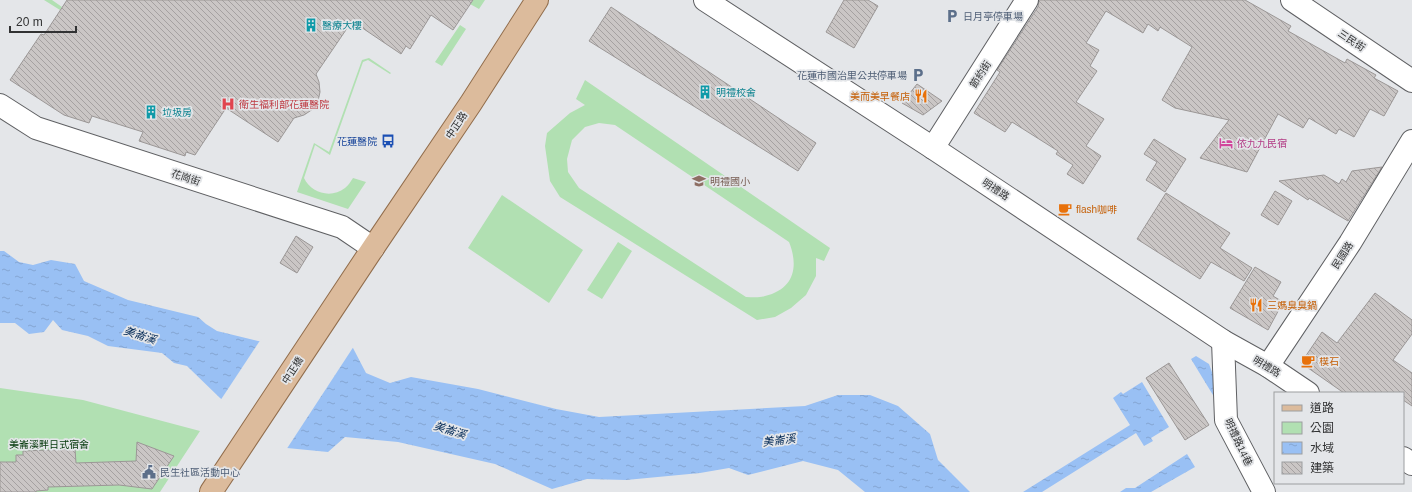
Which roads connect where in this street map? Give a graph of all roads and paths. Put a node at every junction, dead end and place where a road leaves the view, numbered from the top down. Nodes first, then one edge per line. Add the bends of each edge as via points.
1 (537, 0) edge
2 (705, 0) edge
3 (1028, 0) edge
4 (1292, 0) edge
5 (1412, 81) edge
6 (0, 105) edge
7 (1412, 141) edge
8 (933, 148) junction
9 (373, 248) junction
10 (1223, 341) junction
11 (1268, 366) junction
12 (1307, 392) edge
13 (211, 492) edge
14 (1264, 492) edge

1 - 9 main road, 中正路
2 - 8 street, 明禮路
3 - 8 street, 節約街
4 - 5 street, 三民街
6 - 9 street, 花崗街 via 36,128 342,227
7 - 11 street, 民國路 via 1350,243
8 - 10 street, 明禮路
9 - 13 main road, 中正橋
10 - 11 street, 明禮路
10 - 14 street, 明禮路14巷 via 1226,420
11 - 12 street, 明禮路

